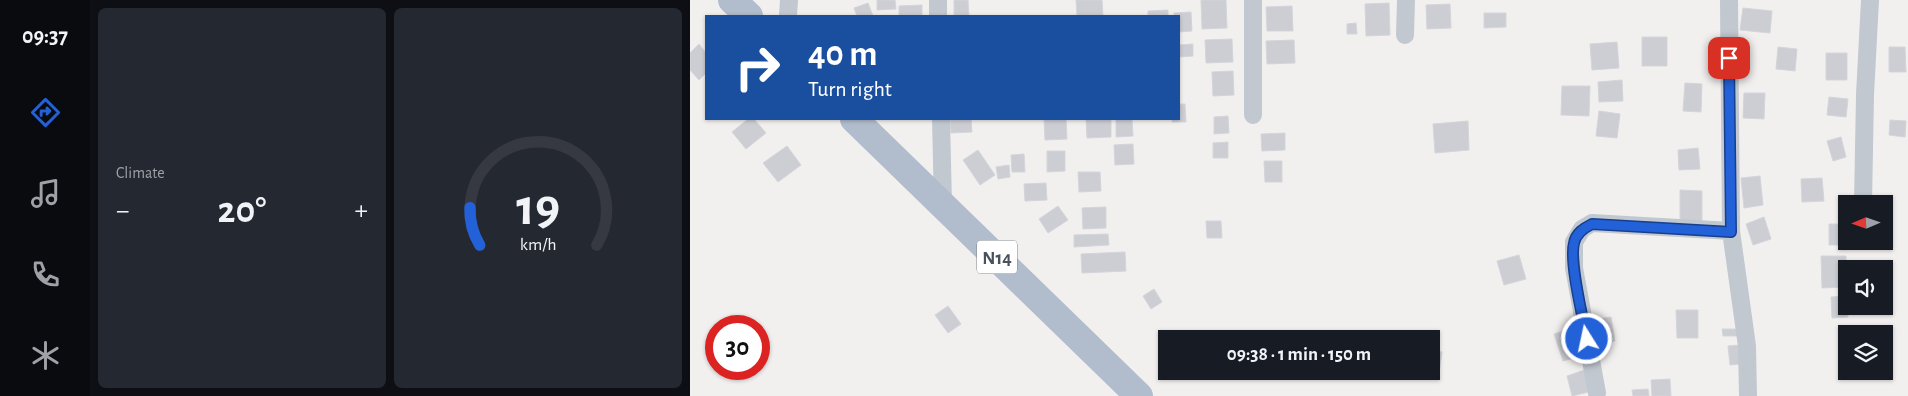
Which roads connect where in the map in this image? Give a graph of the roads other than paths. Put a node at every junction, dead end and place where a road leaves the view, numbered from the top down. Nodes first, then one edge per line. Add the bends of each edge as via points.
1 (732, 0) edge
2 (789, 0) edge
3 (938, 0) edge
4 (1252, 0) edge
5 (1406, 0) edge
6 (1729, 0) edge
7 (1870, 0) edge
8 (748, 15) edge
9 (788, 15) edge
10 (938, 15) edge
11 (1405, 35) dead end
12 (1253, 116) dead end
13 (855, 120) edge
14 (941, 120) edge
15 (1864, 195) edge
16 (943, 205) junction
17 (1731, 232) junction
18 (1597, 393) dead end
19 (1139, 396) edge
20 (1748, 396) edge

1 - 8 main road
2 - 9 street
3 - 10 street
4 - 12 street
5 - 11 street
6 - 17 street
7 - 15 street
13 - 16 main road, N14
14 - 16 street
16 - 19 main road, N14
17 - 18 street via 1592,224 1582,229 1574,242 1574,268
17 - 20 street via 1747,346

